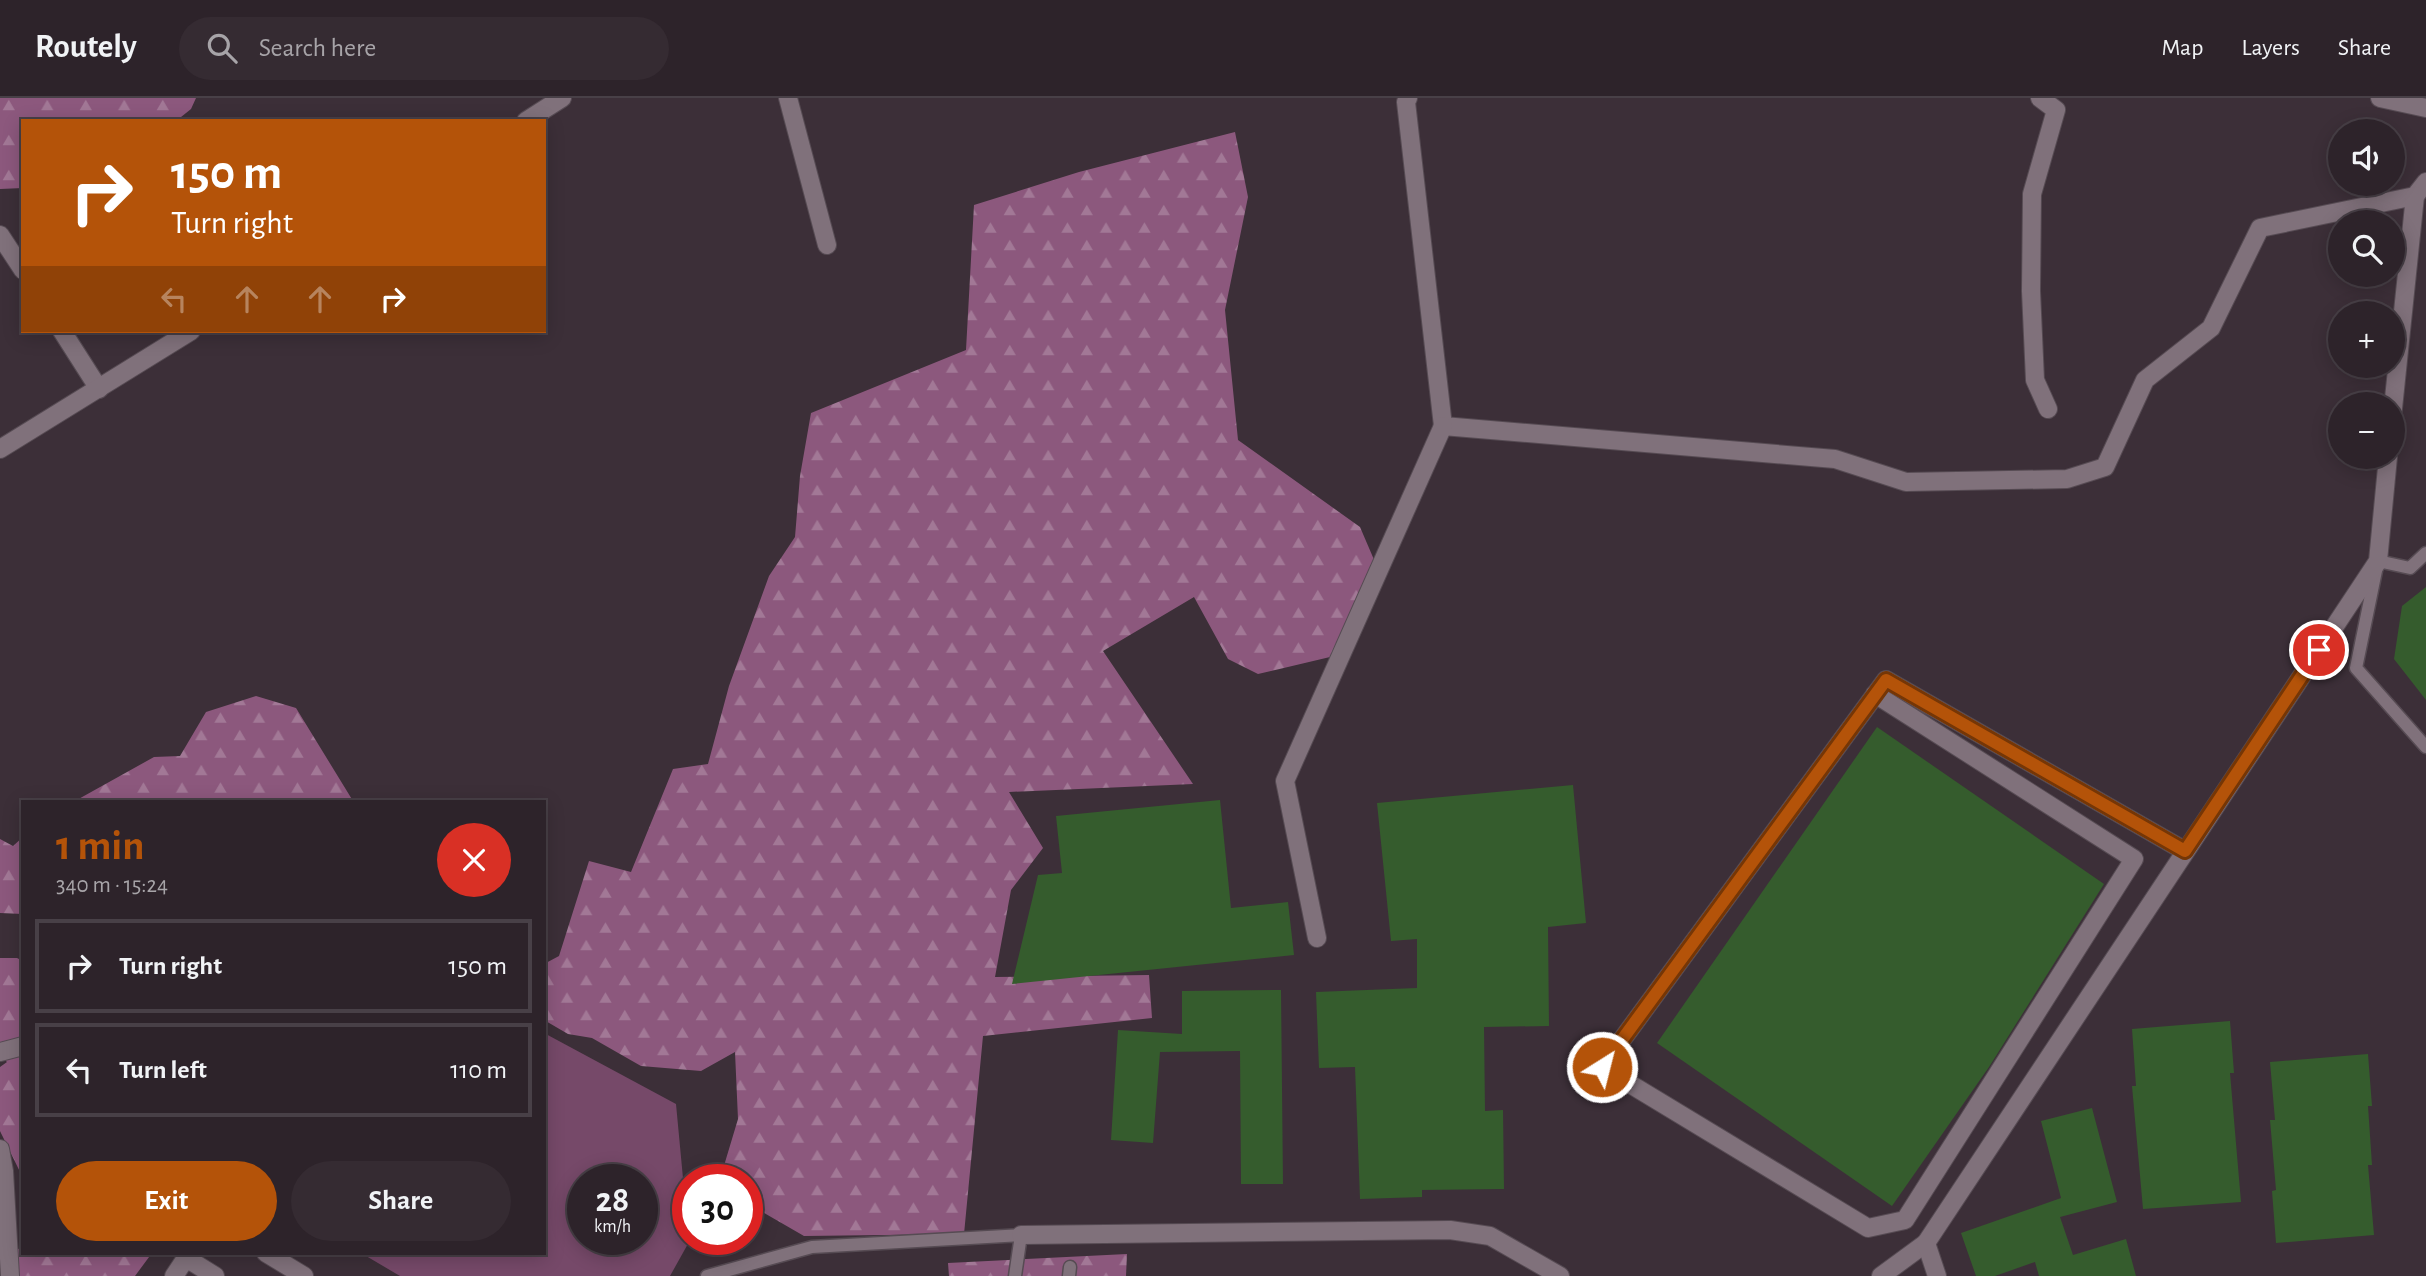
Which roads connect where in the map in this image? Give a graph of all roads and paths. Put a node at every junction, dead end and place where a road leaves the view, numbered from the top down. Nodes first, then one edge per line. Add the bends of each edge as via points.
1 (562, 98) edge
2 (788, 98) edge
3 (1408, 98) edge
4 (2040, 98) edge
5 (2380, 98) edge
6 (2426, 108) edge
7 (529, 119) edge
8 (2420, 189) edge
9 (0, 235) edge
10 (827, 245) dead end
11 (21, 267) edge
12 (63, 333) edge
13 (188, 333) edge
14 (99, 389) junction
15 (2395, 392) edge
16 (2048, 409) dead end
17 (1443, 426) junction
18 (0, 449) edge
19 (2387, 469) edge
20 (2426, 553) edge
21 (2378, 561) junction
22 (1875, 694) junction
23 (2426, 747) edge
24 (2185, 851) junction
25 (1317, 938) dead end
26 (21, 1047) edge
27 (0, 1052) edge
28 (0, 1149) edge
29 (1021, 1235) junction
30 (1926, 1243) junction
31 (269, 1255) edge
32 (10, 1276) edge
33 (174, 1276) edge
34 (215, 1276) edge
35 (304, 1276) edge
36 (707, 1276) edge
37 (1015, 1276) edge
38 (1560, 1276) edge
39 (1881, 1276) edge
40 (1937, 1276) edge

1 - 7 street
2 - 10 street
3 - 17 street
4 - 16 street via 2056,110 2032,194 2035,380
5 - 6 street
8 - 15 street
8 - 17 street via 2260,228 2211,328 2145,380 2105,467 2067,479 1906,482 1835,460
9 - 11 street
12 - 14 street
13 - 14 street
14 - 18 street
17 - 25 street via 1285,781
19 - 21 street
20 - 21 lane via 2410,568
21 - 23 lane via 2356,668
21 - 24 street
22 - 22 street via 1602,1067 1868,1228 1905,1220 2134,859
22 - 24 street via 1886,680
24 - 30 street
26 - 27 street
28 - 32 street
29 - 36 lane via 812,1247
29 - 37 lane
29 - 38 street via 1450,1230 1490,1236
30 - 39 street
30 - 40 street
31 - 35 street
33 - 34 street via 187,1258

